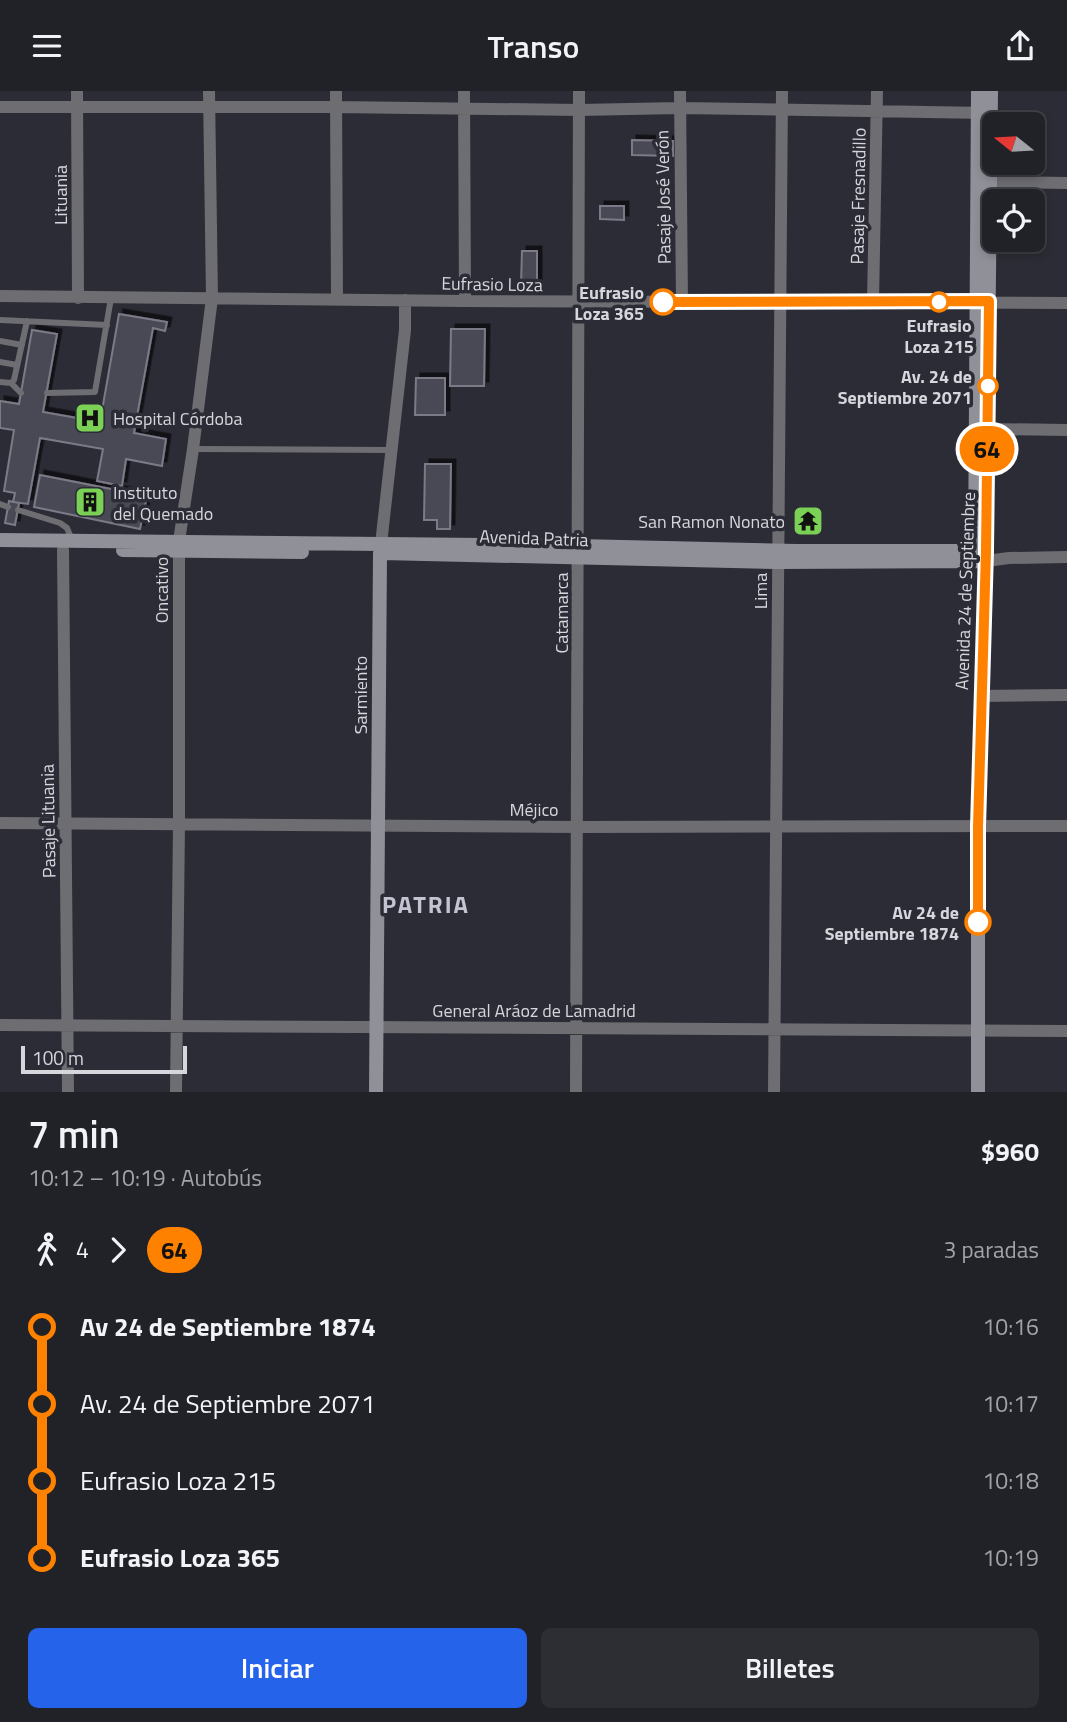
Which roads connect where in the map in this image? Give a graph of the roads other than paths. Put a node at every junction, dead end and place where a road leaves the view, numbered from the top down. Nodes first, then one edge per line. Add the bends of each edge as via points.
1 (77, 91) edge
2 (209, 91) edge
3 (336, 91) edge
4 (464, 91) edge
5 (579, 91) edge
6 (680, 91) edge
7 (782, 91) edge
8 (877, 91) edge
9 (978, 91) edge
10 (991, 91) edge
11 (77, 106) junction
12 (0, 107) edge
13 (209, 107) junction
14 (336, 107) junction
15 (464, 108) junction
16 (680, 109) junction
17 (781, 109) junction
18 (579, 110) junction
19 (877, 111) junction
20 (984, 112) edge
21 (984, 112) edge
22 (982, 113) edge
23 (983, 175) edge
24 (989, 175) edge
25 (990, 182) junction
26 (1067, 183) edge
27 (0, 296) edge
28 (78, 298) junction
29 (111, 298) junction
30 (212, 299) junction
31 (337, 299) junction
32 (405, 300) junction
33 (982, 301) junction
34 (465, 302) junction
35 (579, 302) junction
36 (781, 302) junction
37 (873, 302) junction
38 (682, 303) junction
39 (1067, 303) edge
40 (0, 320) edge
41 (27, 321) junction
42 (107, 325) junction
43 (0, 341) edge
44 (22, 345) junction
45 (0, 362) edge
46 (17, 365) junction
47 (0, 382) edge
48 (11, 383) junction
49 (21, 393) dead end
50 (47, 393) dead end
51 (987, 429) junction
52 (1067, 430) edge
53 (193, 449) junction
54 (391, 450) junction
55 (0, 504) edge
56 (8, 507) dead end
57 (18, 510) dead end
58 (0, 540) edge
59 (67, 545) junction
60 (179, 546) junction
61 (381, 548) junction
62 (0, 549) edge
63 (578, 552) junction
64 (777, 556) junction
65 (980, 556) junction
66 (1067, 557) edge
67 (1067, 695) edge
68 (981, 696) junction
69 (0, 823) edge
70 (65, 823) junction
71 (180, 824) junction
72 (378, 826) junction
73 (1067, 826) edge
74 (578, 827) junction
75 (776, 827) junction
76 (978, 827) junction
77 (0, 1025) edge
78 (68, 1025) junction
79 (176, 1026) junction
80 (377, 1027) junction
81 (576, 1028) junction
82 (774, 1029) junction
83 (977, 1030) junction
84 (1067, 1031) edge
85 (68, 1092) edge
86 (176, 1092) edge
87 (376, 1092) edge
88 (576, 1092) edge
89 (774, 1092) edge
90 (978, 1092) edge

1 - 11 street, Lituania
2 - 13 street, Oncativo
3 - 14 street
4 - 15 street
5 - 18 street, Catamarca
6 - 16 street, Pasaje José Verón
7 - 17 street, Lima
8 - 19 street, Pasaje Fresnadillo
9 - 20 main road, Avenida 24 de Septiembre
10 - 21 main road, Avenida 24 de Septiembre
11 - 12 street
11 - 13 street
11 - 28 street, Lituania
13 - 14 street
13 - 30 street, Oncativo
14 - 15 street
14 - 31 street
15 - 18 street
15 - 34 street
16 - 17 street
16 - 18 street
16 - 38 street, Pasaje José Verón
17 - 19 street
17 - 36 street, Lima
18 - 35 street, Catamarca
19 - 22 street
19 - 37 street, Pasaje Fresnadillo
23 - 33 main road, Avenida 24 de Septiembre
24 - 25 main road, Avenida 24 de Septiembre
25 - 26 street
25 - 33 main road, Avenida 24 de Septiembre
27 - 28 street, Eufrasio Loza
28 - 29 street, Eufrasio Loza
29 - 30 street, Eufrasio Loza
29 - 42 lane
30 - 31 street, Eufrasio Loza
30 - 53 street, Oncativo
31 - 32 street, Eufrasio Loza
32 - 34 street, Eufrasio Loza
32 - 54 street, Sarmiento
33 - 37 street, Eufrasio Loza
33 - 39 street, Eufrasio Loza
33 - 51 main road, Avenida 24 de Septiembre
33 - 65 main road, Avenida 24 de Septiembre via 975,534
34 - 35 street, Eufrasio Loza
35 - 38 street, Eufrasio Loza
35 - 63 street, Catamarca
36 - 37 street, Eufrasio Loza
36 - 38 street, Eufrasio Loza
36 - 64 street, Lima
40 - 41 lane
41 - 42 lane
41 - 44 lane
42 - 50 lane via 95,392
43 - 44 lane
44 - 46 lane
45 - 46 lane
46 - 48 lane
47 - 48 lane
48 - 49 lane
51 - 52 street
51 - 65 main road, Avenida 24 de Septiembre
53 - 54 lane
53 - 60 street, Oncativo
54 - 61 street, Sarmiento
55 - 56 lane
57 - 59 lane via 67,528
58 - 59 main road, Avenida Patria
59 - 60 main road, Avenida Patria
59 - 62 main road, Avenida Patria
59 - 70 street, Pasaje Lituania
60 - 61 main road, Avenida Patria
60 - 71 street, Oncativo
61 - 63 main road, Avenida Patria
61 - 72 main road, Sarmiento
63 - 64 main road, Avenida Patria
63 - 74 street, Catamarca
64 - 65 main road, Avenida Patria
64 - 75 street, Lima
65 - 66 street, Avenida Patria
65 - 68 main road, Avenida 24 de Septiembre
67 - 68 street
68 - 76 main road, Avenida 24 de Septiembre
69 - 70 street, Méjico
70 - 71 street, Méjico
70 - 78 street, Pasaje Lituania
71 - 72 street, Méjico
71 - 79 street, Oncativo
72 - 74 street, Méjico
72 - 80 main road, Sarmiento
73 - 76 street, Méjico
74 - 75 street, Méjico
74 - 81 street, Catamarca
75 - 76 street, Méjico
75 - 82 street, Lima
76 - 83 main road, Avenida 24 de Septiembre
77 - 78 street, General Aráoz de Lamadrid
78 - 79 street, General Aráoz de Lamadrid
78 - 85 street, Pasaje Lituania
79 - 80 street, General Aráoz de Lamadrid
79 - 86 street, Oncativo
80 - 81 street, General Aráoz de Lamadrid
80 - 87 main road, Sarmiento
81 - 82 street, General Aráoz de Lamadrid
81 - 88 street, Catamarca
82 - 83 street, General Aráoz de Lamadrid
82 - 89 street, Lima
83 - 84 street, General Aráoz de Lamadrid
83 - 90 main road, Avenida 24 de Septiembre

